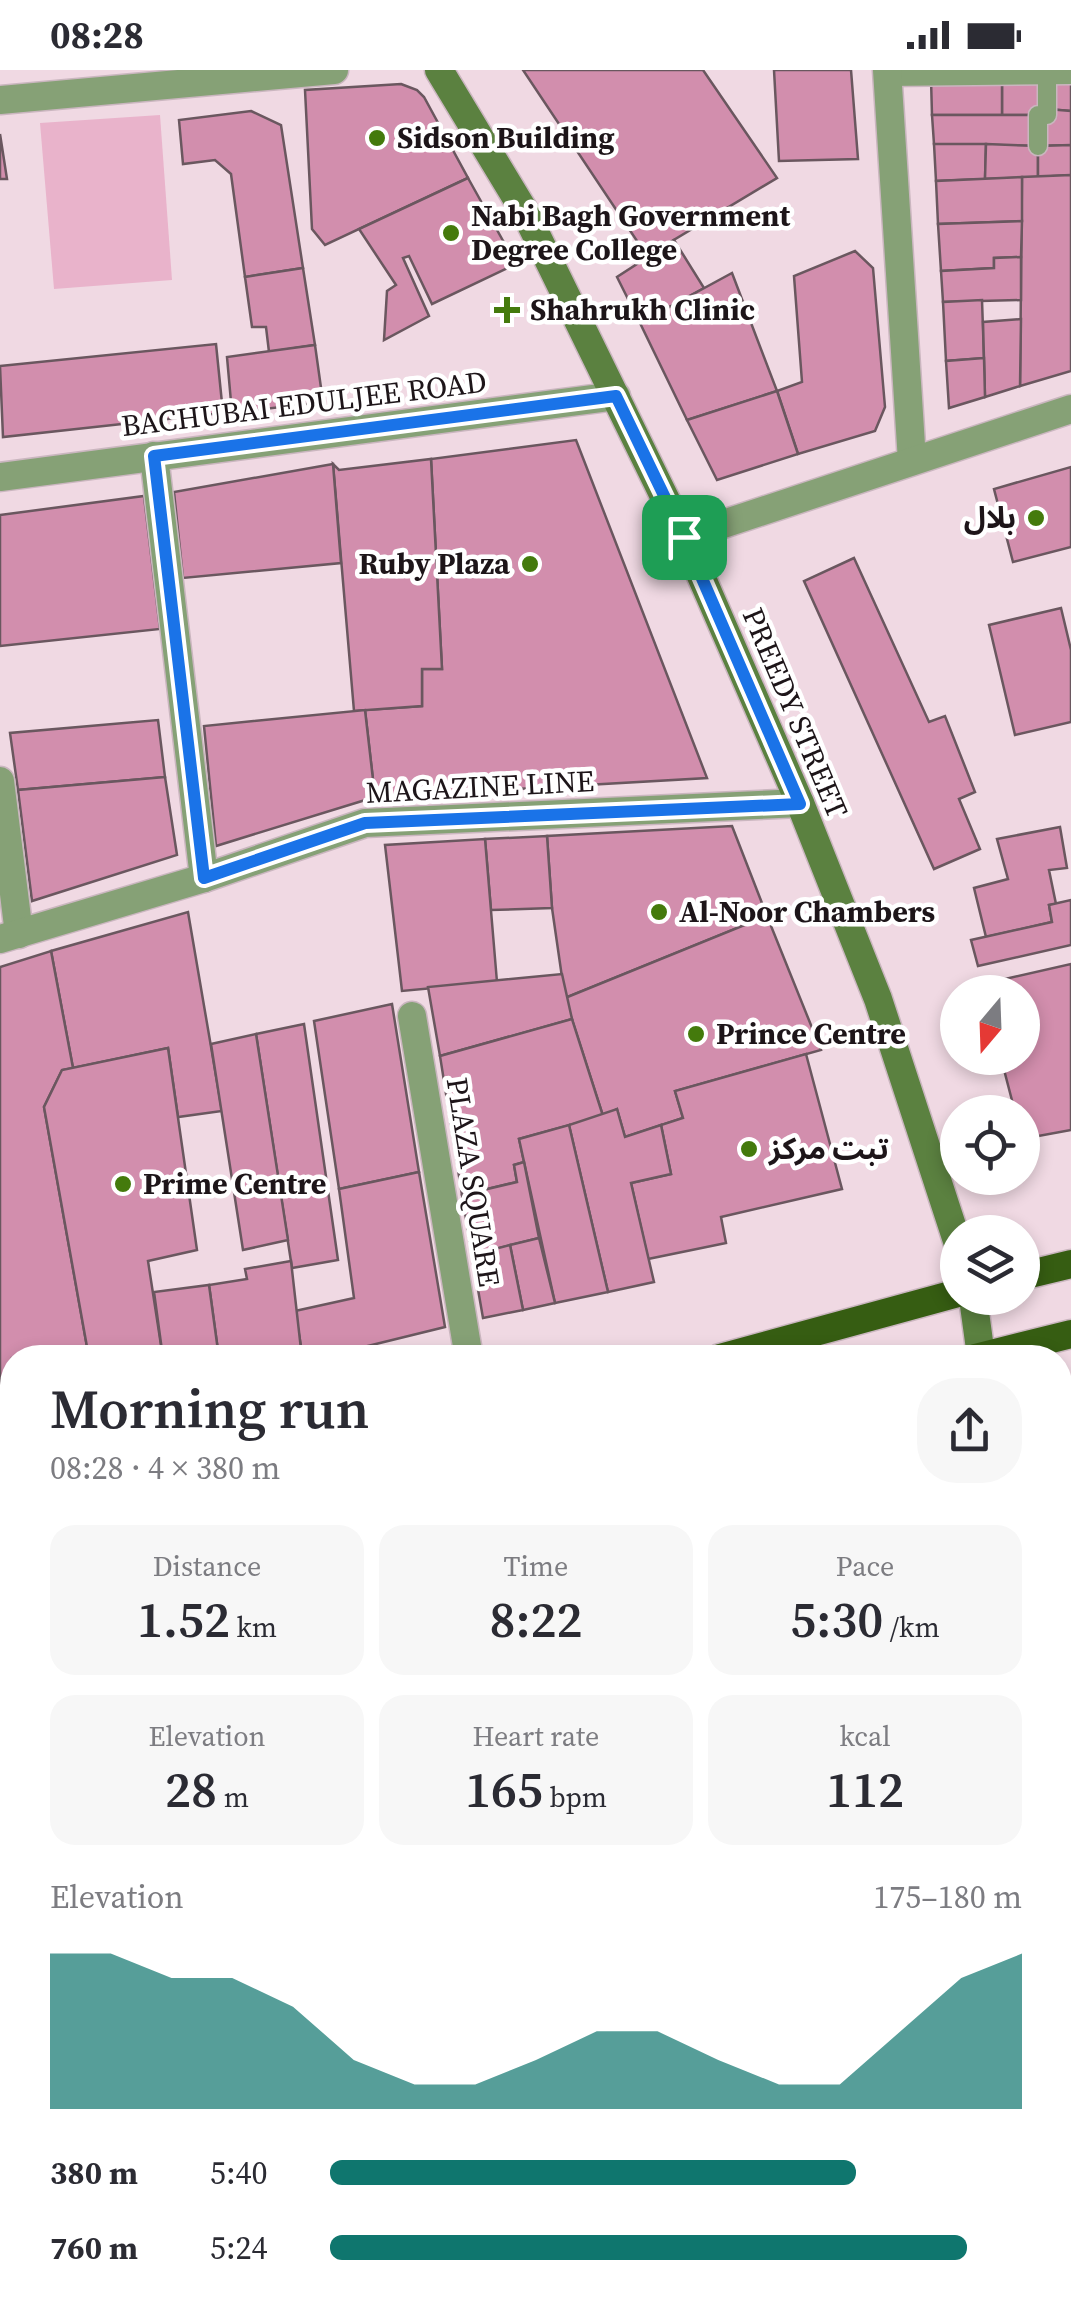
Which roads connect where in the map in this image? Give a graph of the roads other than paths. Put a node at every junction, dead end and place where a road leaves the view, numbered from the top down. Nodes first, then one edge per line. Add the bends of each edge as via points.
1 (334, 70) edge
2 (439, 70) edge
3 (1047, 72) edge
4 (887, 73) edge
5 (962, 73) edge
6 (1071, 75) edge
7 (0, 100) edge
8 (1038, 146) dead end
9 (616, 396) junction
10 (1071, 409) edge
11 (154, 456) junction
12 (912, 461) junction
13 (0, 477) edge
14 (684, 537) junction
15 (0, 781) edge
16 (800, 804) junction
17 (204, 878) junction
18 (9, 936) edge
19 (412, 1016) dead end
20 (949, 1215) edge
21 (1071, 1264) edge
22 (1040, 1272) edge
23 (940, 1298) edge
24 (975, 1315) edge
25 (1071, 1334) edge
26 (467, 1345) edge
27 (768, 1345) edge
28 (978, 1345) edge
29 (1027, 1345) edge

1 - 7 street
2 - 9 main road, PREEDY STREET via 526,214
3 - 5 lane
3 - 6 lane
3 - 8 lane via 1048,115 1038,115
4 - 5 lane
4 - 12 street
9 - 11 street, BACHUBAI EDULJEE ROAD
9 - 14 main road, PREEDY STREET
10 - 12 street
11 - 13 street, BACHUBAI EDULJEE ROAD
11 - 17 street
12 - 14 street
14 - 16 main road, PREEDY STREET
15 - 18 street
16 - 17 street, MAGAZINE LINE via 365,823
16 - 20 main road, PREEDY STREET via 878,999
17 - 18 street, MAGAZINE LINE
19 - 26 street, PLAZA SQUARE
21 - 22 highway
23 - 27 highway
24 - 28 main road
25 - 29 highway

